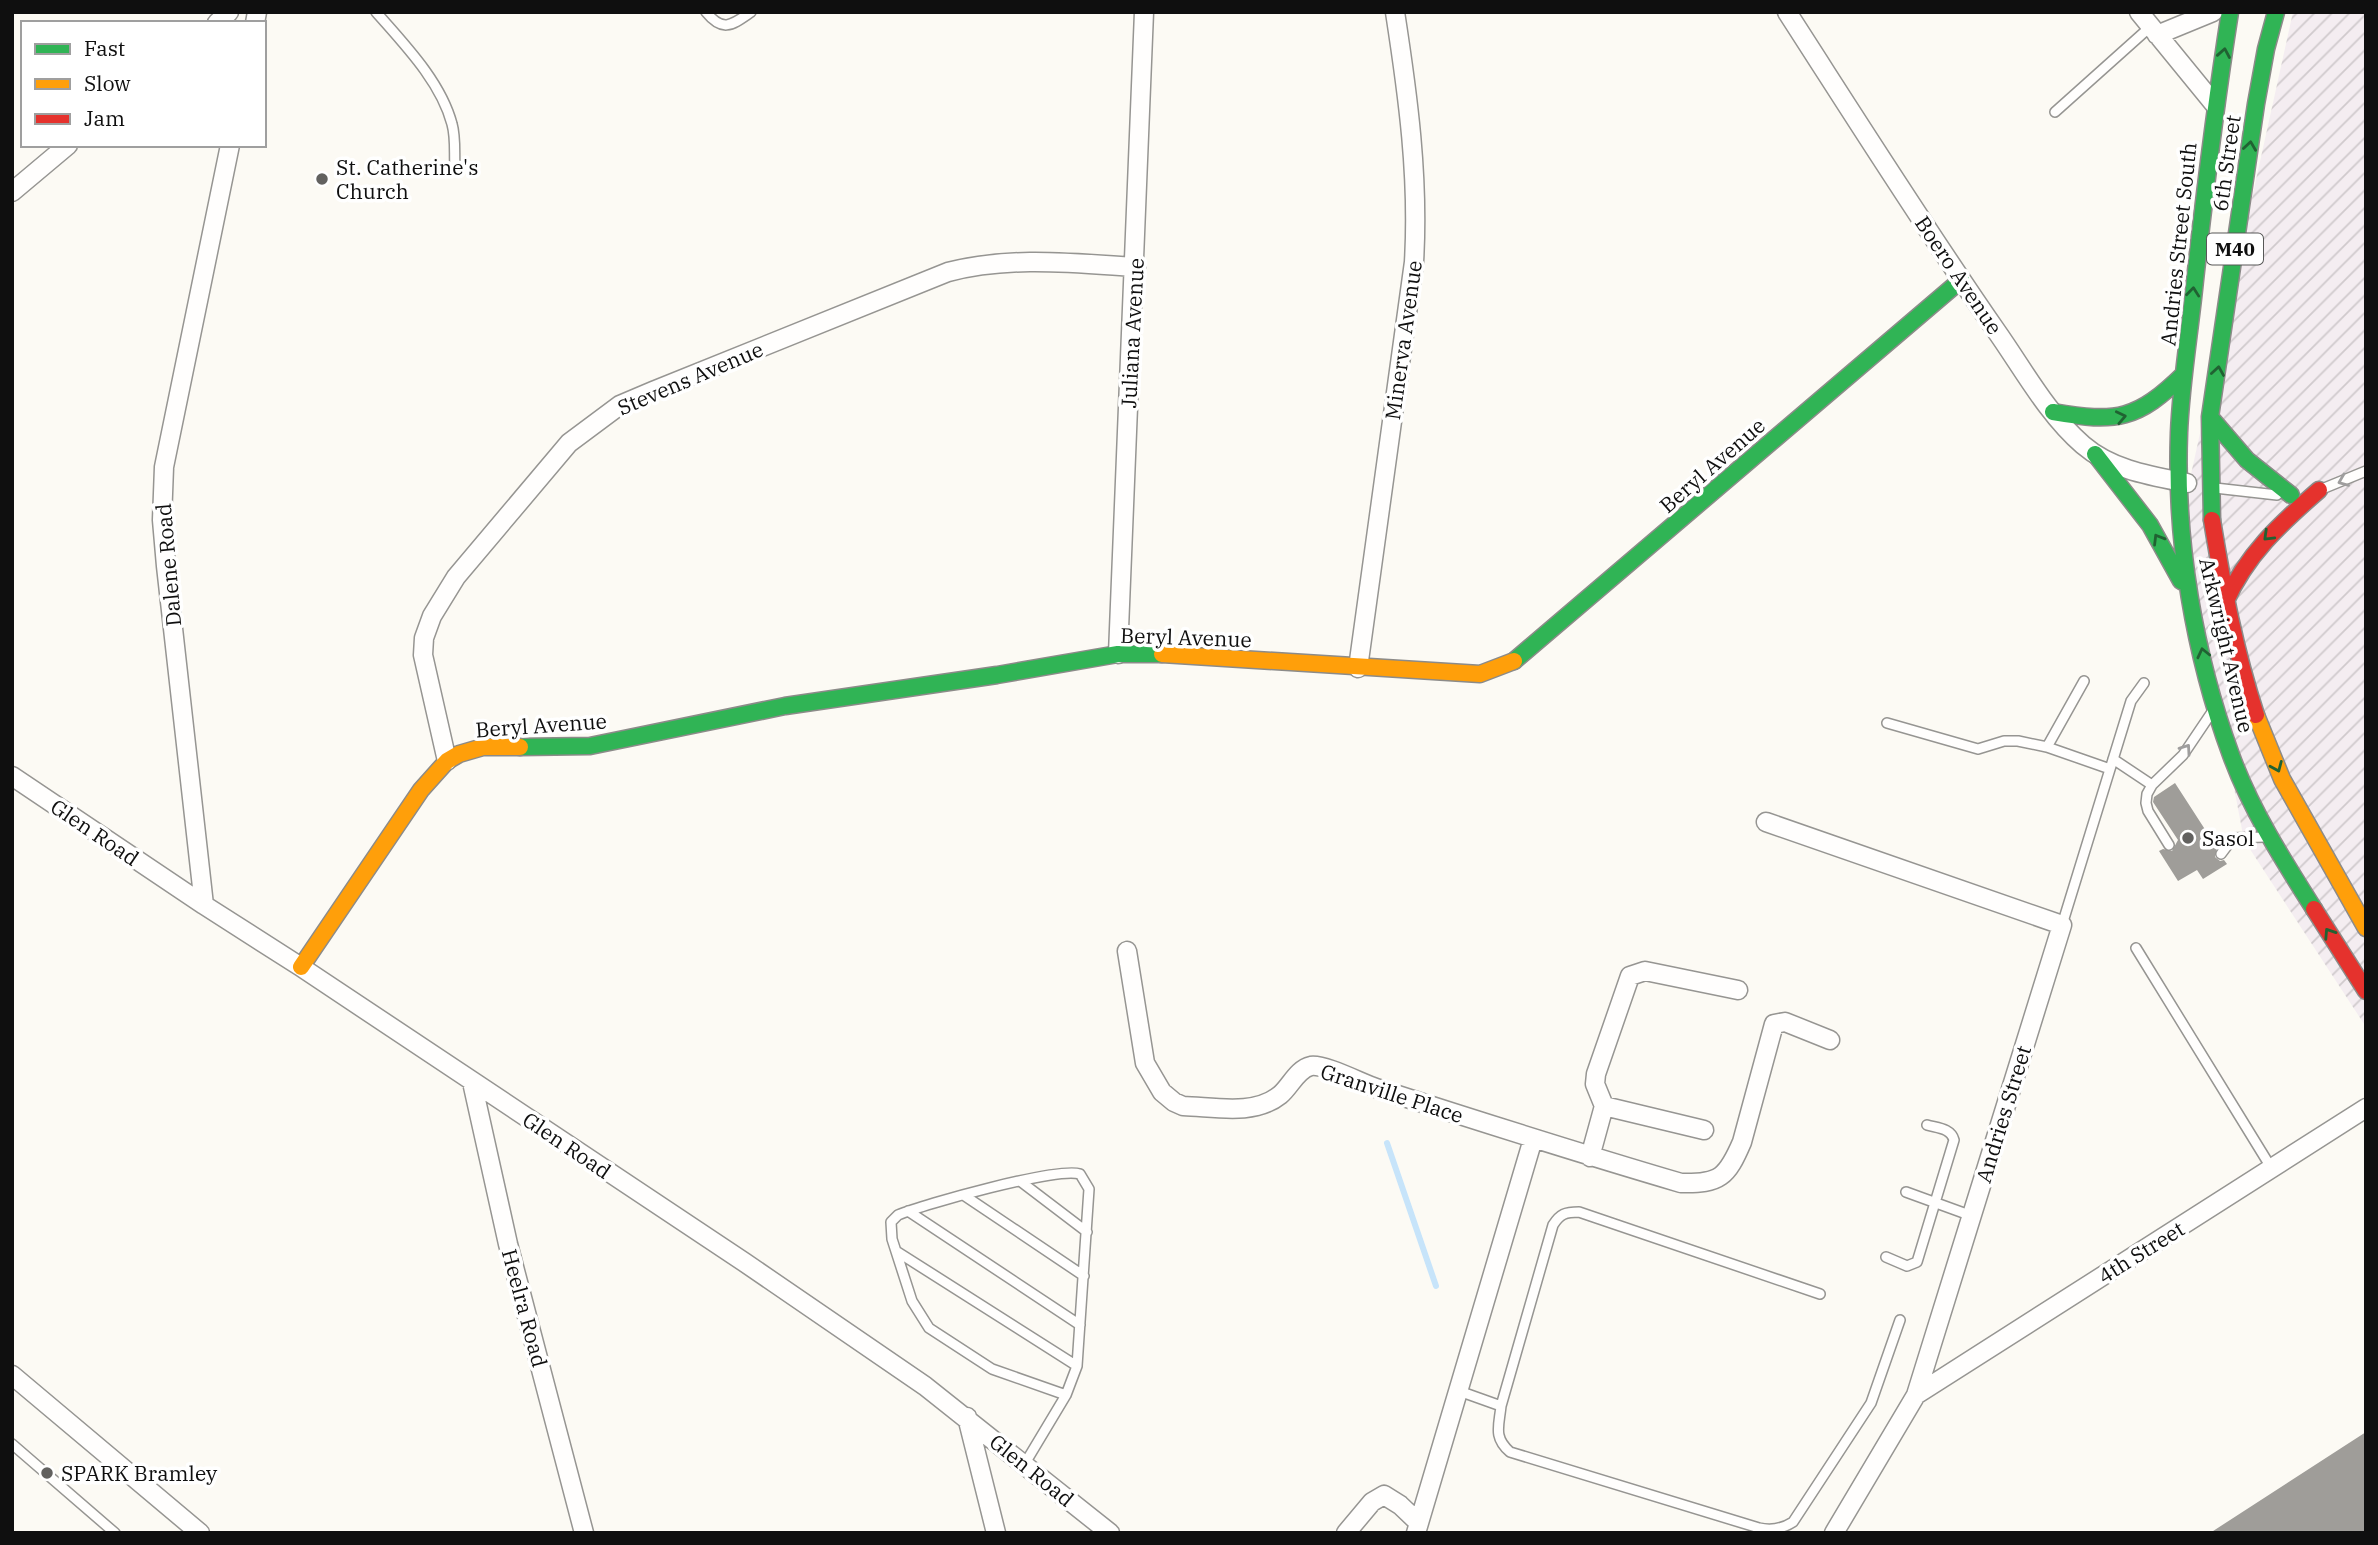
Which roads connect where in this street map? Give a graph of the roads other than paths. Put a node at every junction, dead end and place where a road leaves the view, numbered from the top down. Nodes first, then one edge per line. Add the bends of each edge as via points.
1 (376, 12) edge
2 (706, 12) edge
3 (751, 12) edge
4 (1144, 12) edge
5 (1395, 12) edge
6 (1787, 12) edge
7 (2213, 12) edge
8 (2231, 12) edge
9 (2276, 12) edge
10 (2149, 25) edge
11 (2215, 105) junction
12 (2055, 112) dead end
13 (66, 147) edge
14 (230, 147) edge
15 (455, 168) dead end
16 (12, 192) edge
17 (1136, 267) junction
18 (1961, 280) junction
19 (2184, 374) junction
20 (2053, 412) junction
21 (2210, 417) junction
22 (2095, 454) junction
23 (2366, 471) edge
24 (2179, 482) junction
25 (2210, 488) junction
26 (2319, 490) junction
27 (2291, 495) junction
28 (2190, 599) junction
29 (2225, 603) junction
30 (1118, 654) junction
31 (1358, 668) junction
32 (2084, 681) dead end
33 (2144, 683) dead end
34 (2215, 707) junction
35 (1887, 723) dead end
36 (2047, 747) junction
37 (2113, 759) junction
38 (447, 761) junction
39 (2110, 769) junction
40 (12, 776) edge
41 (2152, 785) junction
42 (1766, 822) dead end
43 (2270, 837) junction
44 (2169, 845) dead end
45 (2221, 854) dead end
46 (204, 905) junction
47 (2062, 926) junction
48 (2366, 928) edge
49 (2136, 948) dead end
50 (1127, 951) dead end
51 (300, 967) junction
52 (1738, 990) dead end
53 (2366, 991) edge
54 (1830, 1040) dead end
55 (472, 1082) junction
56 (1604, 1106) junction
57 (2366, 1108) edge
58 (1927, 1125) dead end
59 (1704, 1130) dead end
60 (1534, 1139) junction
61 (1590, 1157) junction
62 (2272, 1169) junction
63 (1020, 1181) junction
64 (1906, 1192) dead end
65 (965, 1196) junction
66 (1935, 1202) junction
67 (908, 1211) junction
68 (1972, 1216) junction
69 (1087, 1232) junction
70 (896, 1251) junction
71 (1886, 1257) dead end
72 (1084, 1276) junction
73 (1820, 1294) dead end
74 (1899, 1320) dead end
75 (1080, 1325) junction
76 (1077, 1366) junction
77 (12, 1375) edge
78 (1459, 1391) junction
79 (1066, 1395) junction
80 (1916, 1395) junction
81 (1501, 1406) junction
82 (967, 1417) junction
83 (12, 1444) edge
84 (1024, 1465) junction
85 (1418, 1528) edge
86 (199, 1532) edge
87 (115, 1533) edge
88 (584, 1533) edge
89 (996, 1533) edge
90 (1110, 1533) edge
91 (1346, 1533) edge
92 (1834, 1533) edge

1 - 15 lane via 445,103 453,127
2 - 3 lane via 723,26
4 - 17 street, Juliana Avenue
5 - 31 street, Minerva Avenue via 1415,175 1416,236
6 - 18 street, Boero Avenue
7 - 10 street
11 -> 8 main road, Andries Street South / M40
21 -> 9 main road, 6th Street / M40 via 2256,104
10 - 11 street
10 - 12 lane
19 -> 11 main road, Andries Street South / M40
13 - 16 street
14 - 46 street, Dalene Road via 161,495
17 - 30 street, Juliana Avenue
17 - 38 street, Stevens Avenue via 1028,260 948,272 653,391 603,416 569,443 456,577 432,616 423,655
18 - 20 street, Boero Avenue
18 - 31 main road, Beryl Avenue via 1520,657 1480,674
20 -> 19 main road via 2089,419 2131,415 2149,406
19 - 24 main road, Andries Street South / M40
20 - 22 street, Boero Avenue
21 - 25 main road, 6th Street / M40
21 - 27 main road via 2250,466
22 - 24 street, Boero Avenue via 2136,472
28 -> 22 main road via 2150,525
23 -> 26 lane
24 - 25 street, Boero Avenue
24 - 28 main road, Arkwright Avenue / M40
25 - 27 lane
25 - 29 main road, Arkwright Avenue / M40
26 - 27 lane
26 -> 29 main road via 2251,553
34 -> 28 main road, Arkwright Avenue / M40
29 -> 48 main road, Arkwright Avenue / M40 via 2240,667 2282,779
30 - 31 main road, Beryl Avenue
30 - 38 main road, Beryl Avenue via 785,706 590,746 483,747
32 - 36 lane
33 - 37 lane, Andries Street via 2131,701
41 -> 34 lane via 2183,755
34 - 43 main road, Arkwright Avenue / M40 via 2232,757
35 - 36 lane via 1978,749 2004,741
36 - 39 lane
37 - 39 lane, Andries Street
37 - 41 lane
38 - 51 main road, Beryl Avenue via 421,790
39 - 47 lane, Andries Street
40 - 46 street, Glen Road
41 - 44 lane via 2146,803
42 - 47 street
43 - 45 lane via 2233,838
53 -> 43 main road, Arkwright Avenue / M40
46 - 51 street, Glen Road
47 - 68 street, Andries Street
49 - 62 lane
50 - 60 street, Granville Place via 1145,1063 1174,1102 1183,1106 1262,1106 1284,1093 1310,1066
51 - 55 street, Glen Road
52 - 56 street via 1645,971 1630,976 1596,1074
54 - 61 street, Granville Place via 1785,1022 1774,1024 1742,1142 1727,1170 1707,1184 1681,1183
55 - 82 street, Glen Road
55 - 88 street, Heelra Road via 508,1244
56 - 59 street
56 - 61 street
57 - 62 street, 4th Street
58 - 66 lane via 1948,1131 1954,1140
60 - 61 street, Granville Place
60 - 78 street
62 - 80 street, 4th Street
63 - 65 lane
63 - 69 lane
63 - 69 lane via 1062,1172 1080,1174 1089,1189
64 - 66 lane
65 - 67 lane
65 - 72 lane
66 - 68 lane
66 - 71 lane via 1917,1262 1907,1266
67 - 70 lane via 891,1222
67 - 75 lane
68 - 80 street, Andries Street
69 - 72 lane
70 - 76 lane
70 - 79 lane via 912,1301 929,1328 992,1368
72 - 75 lane
73 - 81 lane via 1568,1212 1553,1225
74 - 81 lane via 1871,1403 1793,1522 1784,1528 1759,1528 1510,1452 1498,1435
75 - 76 lane
76 - 79 lane
77 - 86 street
78 - 81 lane
78 - 85 street
79 - 84 lane
80 - 92 street, Andries Street
82 - 84 street, Glen Road
82 - 89 street
83 - 87 lane
84 - 90 street, Glen Road
85 - 91 street via 1400,1505 1384,1495 1372,1502

